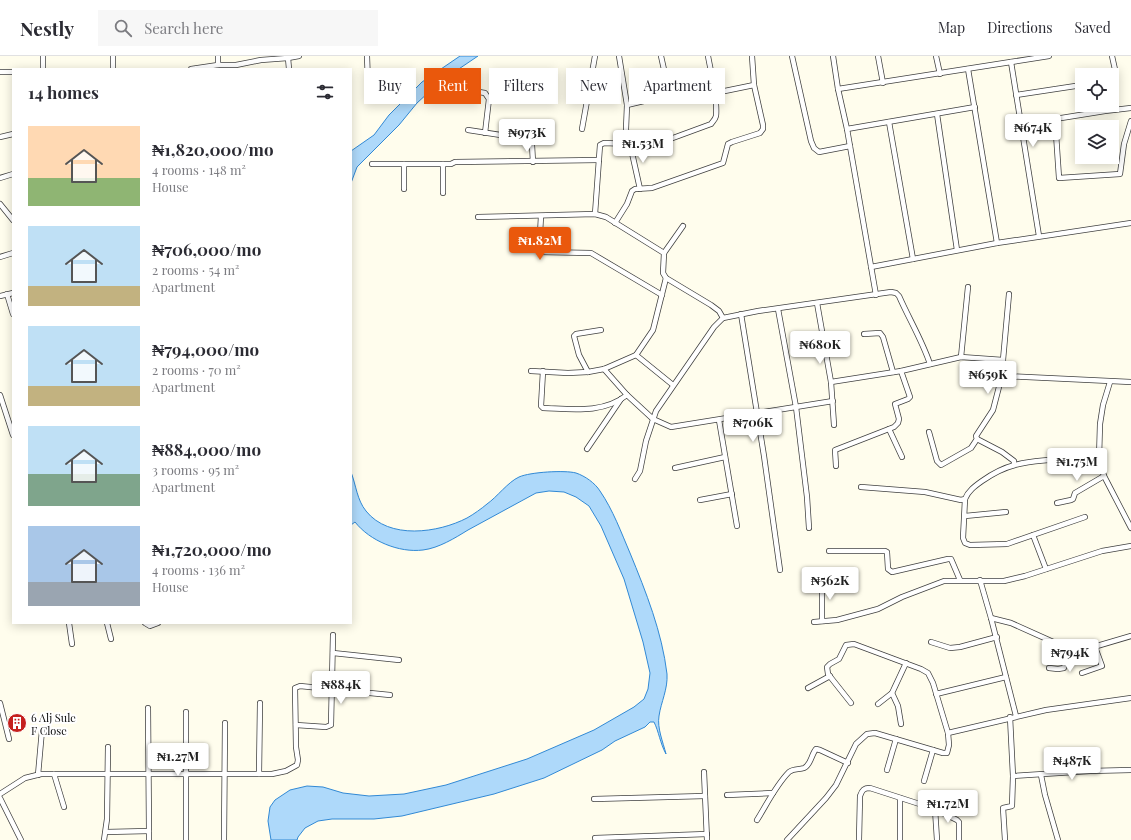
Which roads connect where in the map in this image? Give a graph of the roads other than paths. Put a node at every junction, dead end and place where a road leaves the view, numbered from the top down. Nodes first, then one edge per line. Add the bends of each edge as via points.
1 (43, 56) edge
2 (113, 56) edge
3 (218, 56) edge
4 (297, 56) edge
5 (368, 56) edge
6 (595, 56) edge
7 (619, 56) edge
8 (661, 56) edge
9 (708, 56) edge
10 (752, 56) edge
11 (792, 56) edge
12 (833, 56) edge
13 (878, 56) edge
14 (936, 56) edge
15 (1047, 56) edge
16 (1112, 56) edge
17 (261, 58) edge
18 (288, 58) junction
19 (1010, 62) junction
20 (218, 65) junction
21 (43, 68) edge
22 (113, 68) edge
23 (198, 68) edge
24 (289, 68) edge
25 (368, 68) edge
26 (664, 68) edge
27 (710, 68) edge
28 (1115, 68) edge
29 (968, 69) junction
30 (0, 72) edge
31 (12, 72) edge
32 (940, 74) junction
33 (883, 83) junction
34 (754, 85) junction
35 (1075, 86) edge
36 (838, 89) junction
37 (725, 91) edge
38 (481, 92) edge
39 (1016, 95) junction
40 (627, 104) joint
41 (715, 104) edge
42 (975, 108) junction
43 (1131, 108) edge
44 (937, 114) junction
45 (1131, 121) edge
46 (889, 122) junction
47 (582, 129) dead end
48 (848, 129) junction
49 (468, 130) dead end
50 (484, 133) junction
51 (12, 134) edge
52 (0, 138) edge
53 (629, 144) junction
54 (850, 146) junction
55 (632, 153) junction
56 (599, 160) junction
57 (532, 162) junction
58 (372, 164) dead end
59 (404, 164) junction
60 (443, 164) junction
61 (12, 174) edge
62 (0, 178) edge
63 (404, 188) dead end
64 (640, 189) junction
65 (443, 193) dead end
66 (0, 204) edge
67 (12, 210) edge
68 (7, 212) junction
69 (595, 214) junction
70 (541, 216) junction
71 (478, 217) dead end
72 (12, 219) edge
73 (615, 223) junction
74 (1131, 223) edge
75 (683, 226) dead end
76 (1039, 236) junction
77 (997, 243) junction
78 (958, 250) junction
79 (12, 253) edge
80 (664, 253) junction
81 (0, 257) edge
82 (913, 259) junction
83 (871, 267) junction
84 (666, 278) junction
85 (968, 287) dead end
86 (12, 293) edge
87 (7, 294) junction
88 (662, 294) junction
89 (1009, 294) dead end
90 (876, 295) junction
91 (0, 296) edge
92 (817, 303) junction
93 (778, 309) junction
94 (12, 311) edge
95 (741, 314) junction
96 (723, 318) junction
97 (601, 330) dead end
98 (864, 334) dead end
99 (636, 355) junction
100 (961, 358) junction
101 (1003, 360) junction
102 (930, 364) junction
103 (604, 369) junction
104 (531, 371) dead end
105 (543, 371) junction
106 (901, 371) junction
107 (588, 372) junction
108 (893, 372) junction
109 (1004, 376) junction
110 (831, 382) junction
111 (1110, 382) junction
112 (1131, 382) edge
113 (673, 385) junction
114 (0, 395) edge
115 (626, 395) junction
116 (621, 399) junction
117 (833, 402) junction
118 (796, 407) junction
119 (756, 414) junction
120 (653, 418) junction
121 (719, 420) junction
122 (11, 423) edge
123 (834, 425) dead end
124 (889, 429) junction
125 (929, 432) dead end
126 (977, 439) junction
127 (587, 449) dead end
128 (726, 457) junction
129 (902, 457) dead end
130 (1099, 458) junction
131 (1014, 465) junction
132 (836, 466) dead end
133 (675, 468) dead end
134 (1104, 476) junction
135 (635, 479) dead end
136 (861, 487) dead end
137 (732, 494) junction
138 (965, 499) junction
139 (700, 500) dead end
140 (1057, 503) dead end
141 (1006, 512) dead end
142 (965, 516) junction
143 (1085, 517) dead end
144 (737, 526) dead end
145 (809, 528) dead end
146 (1131, 528) edge
147 (1033, 535) junction
148 (1131, 546) edge
149 (829, 551) dead end
150 (1046, 569) junction
151 (780, 570) dead end
152 (960, 580) junction
153 (980, 580) junction
154 (843, 584) dead end
155 (992, 618) junction
156 (814, 622) dead end
157 (822, 622) junction
158 (69, 624) edge
159 (107, 624) edge
160 (333, 635) dead end
161 (1131, 636) edge
162 (996, 637) junction
163 (111, 639) dead end
164 (931, 642) dead end
165 (72, 644) dead end
166 (1095, 647) junction
167 (1069, 649) junction
168 (333, 653) junction
169 (400, 660) dead end
170 (906, 663) junction
171 (1049, 668) dead end
172 (1082, 674) dead end
173 (830, 676) junction
174 (1006, 677) junction
175 (808, 688) dead end
176 (333, 689) junction
177 (892, 694) junction
178 (936, 694) junction
179 (390, 696) dead end
180 (1131, 698) edge
181 (0, 703) edge
182 (851, 703) dead end
183 (260, 704) dead end
184 (878, 704) dead end
185 (148, 708) dead end
186 (186, 712) dead end
187 (1016, 716) junction
188 (1010, 717) junction
189 (225, 722) dead end
190 (902, 724) dead end
191 (296, 725) junction
192 (42, 730) dead end
193 (948, 733) junction
194 (9, 739) dead end
195 (896, 739) junction
196 (108, 747) dead end
197 (933, 750) junction
198 (848, 763) junction
199 (887, 770) dead end
200 (1131, 770) edge
201 (704, 772) dead end
202 (54, 774) junction
203 (107, 774) junction
204 (149, 774) junction
205 (186, 774) junction
206 (224, 774) junction
207 (259, 774) junction
208 (38, 775) junction
209 (1041, 775) junction
210 (1013, 776) junction
211 (924, 781) dead end
212 (773, 793) junction
213 (0, 794) edge
214 (728, 795) dead end
215 (705, 796) junction
216 (0, 798) edge
217 (900, 798) junction
218 (594, 799) dead end
219 (64, 807) dead end
220 (935, 809) junction
221 (757, 820) dead end
222 (148, 831) junction
223 (106, 832) junction
224 (706, 834) junction
225 (596, 838) dead end
226 (21, 840) edge
227 (104, 840) edge
228 (148, 840) edge
229 (186, 840) edge
230 (224, 840) edge
231 (707, 840) edge
232 (787, 840) edge
233 (859, 840) edge
234 (900, 840) edge
235 (937, 840) edge
236 (959, 840) edge
237 (1005, 840) edge
238 (1058, 840) edge

1 - 21 street
2 - 22 street
3 - 20 street
4 - 18 street
5 - 25 street
6 - 47 street
7 - 40 street
8 - 26 street
9 - 27 street
10 - 34 street
11 - 54 street via 814,148 819,152
12 - 36 street
13 - 33 street
14 - 32 street
15 - 19 street
16 - 28 street
17 - 18 street
17 - 20 street via 236,65
18 - 24 street
19 - 29 street
19 - 39 street
20 - 23 street
29 - 32 street
29 - 42 street
30 - 31 street
32 - 33 street
33 - 36 street
34 - 37 street
34 - 64 street via 763,125 760,133 728,144 723,163 652,188
35 - 39 street
36 - 48 street
38 - 50 street via 485,93 489,99
39 - 76 street
40 - 53 street via 626,129
41 - 55 street via 716,116 711,124
42 - 44 street
42 - 77 street
43 - 45 street via 1055,119 1059,178 1120,174 1124,144
44 - 46 street
44 - 78 street
46 - 48 street
46 - 82 street
48 - 54 street
49 - 50 street
50 - 57 street via 527,139 532,145
51 - 52 street
53 - 55 street
53 - 56 street via 600,145
54 - 83 street
55 - 64 street
56 - 57 street
56 - 69 street
57 - 60 street
58 - 59 street
59 - 60 street
59 - 63 street
60 - 65 street
61 - 62 street
64 - 73 street via 632,191 628,204
66 - 68 street
67 - 68 street
68 - 72 street
69 - 70 street
69 - 73 street
70 - 71 street
70 - 88 street via 539,252 591,253
73 - 80 street
74 - 76 street
75 - 80 street
76 - 77 street
77 - 78 street
78 - 82 street
79 - 81 street
80 - 84 street via 663,273
82 - 83 street
83 - 90 street
84 - 88 street
84 - 96 street via 715,308
85 - 100 street
86 - 87 street
87 - 91 street
87 - 94 street
88 - 99 street via 653,330
89 - 101 street
90 - 92 street
90 - 102 street via 891,292 899,296 925,348
92 - 93 street
92 - 110 street
93 - 95 street
93 - 118 street
95 - 96 street
95 - 119 street
96 - 113 street
97 - 107 street via 574,336 579,355
98 - 108 street via 880,333
99 - 103 street
99 - 113 street
100 - 101 street
100 - 102 street
101 - 109 street
102 - 106 street
103 - 107 street
103 - 115 street
104 - 105 street
105 - 107 street via 568,374
105 - 116 street via 543,408 592,410
106 - 108 street
106 - 124 street via 910,397 895,404 899,419 898,423
108 - 110 street
109 - 111 street
109 - 126 street via 993,410 976,436
110 - 117 street
111 - 112 street
111 - 130 street via 1100,424
113 - 120 street
114 - 122 street
115 - 116 street
115 - 120 street
116 - 127 street
117 - 118 street
117 - 123 street
118 - 119 street
118 - 145 street
119 - 121 street
119 - 151 street
120 - 121 street via 671,427
120 - 135 street via 640,471
121 - 128 street
124 - 129 street
124 - 132 street via 835,450
125 - 126 street via 937,461 941,465 971,448
126 - 131 street via 1007,455 1014,461
128 - 133 street
128 - 137 street
130 - 131 street via 1038,461
130 - 134 street
131 - 138 street via 993,473 974,487
134 - 140 street via 1075,493 1071,500
134 - 146 street
136 - 138 street via 925,492
137 - 139 street
137 - 144 street
138 - 142 street
141 - 142 street
142 - 147 street via 965,543 1007,544
143 - 147 street
147 - 150 street
148 - 150 street via 1102,551
149 - 152 street via 885,551 888,569 892,572 951,559
150 - 153 street via 1004,581
152 - 153 street
152 - 157 street via 944,581 878,609
153 - 155 street
154 - 157 street via 829,582 822,587
155 - 162 street
155 - 167 street via 1012,623
156 - 157 street
158 - 165 street
159 - 163 street
160 - 168 street
161 - 166 street
162 - 164 street via 950,648
162 - 174 street
166 - 167 street via 1080,651
166 - 172 street via 1102,666
167 - 171 street via 1064,668
168 - 169 street
168 - 176 street
170 - 173 street via 850,644 846,645 839,659 827,667
170 - 177 street
170 - 178 street via 928,673
173 - 175 street
173 - 182 street
174 - 178 street
174 - 187 street
176 - 179 street
176 - 191 street via 330,727
176 - 191 street via 300,686 295,688
177 - 184 street
177 - 190 street
178 - 193 street
180 - 187 street
181 - 194 street
183 - 207 street
185 - 204 street
186 - 205 street
187 - 188 street
188 - 193 street
188 - 210 street
189 - 206 street
191 - 207 street via 296,765 279,773
192 - 208 street
193 - 197 street via 947,753
195 - 197 street
195 - 198 street via 875,733 867,734 856,744
195 - 199 street
196 - 203 street
197 - 211 street
198 - 212 street via 816,749 809,765 792,770
198 - 232 street via 836,786
200 - 209 street
201 - 215 street
202 - 203 street
202 - 208 street
202 - 219 street
203 - 204 street
203 - 223 street
204 - 205 street
204 - 222 street
205 - 206 street
205 - 229 street
206 - 207 street
206 - 230 street
208 - 213 street via 25,778
209 - 210 street
209 - 238 street
210 - 237 street via 1012,806 1003,808
212 - 214 street
212 - 221 street
215 - 218 street
215 - 224 street
216 - 226 street
217 - 220 street
217 - 233 street via 870,788 862,790
217 - 234 street
220 - 235 street
220 - 236 street via 959,822
222 - 223 street
222 - 228 street
223 - 227 street
224 - 225 street
224 - 231 street

